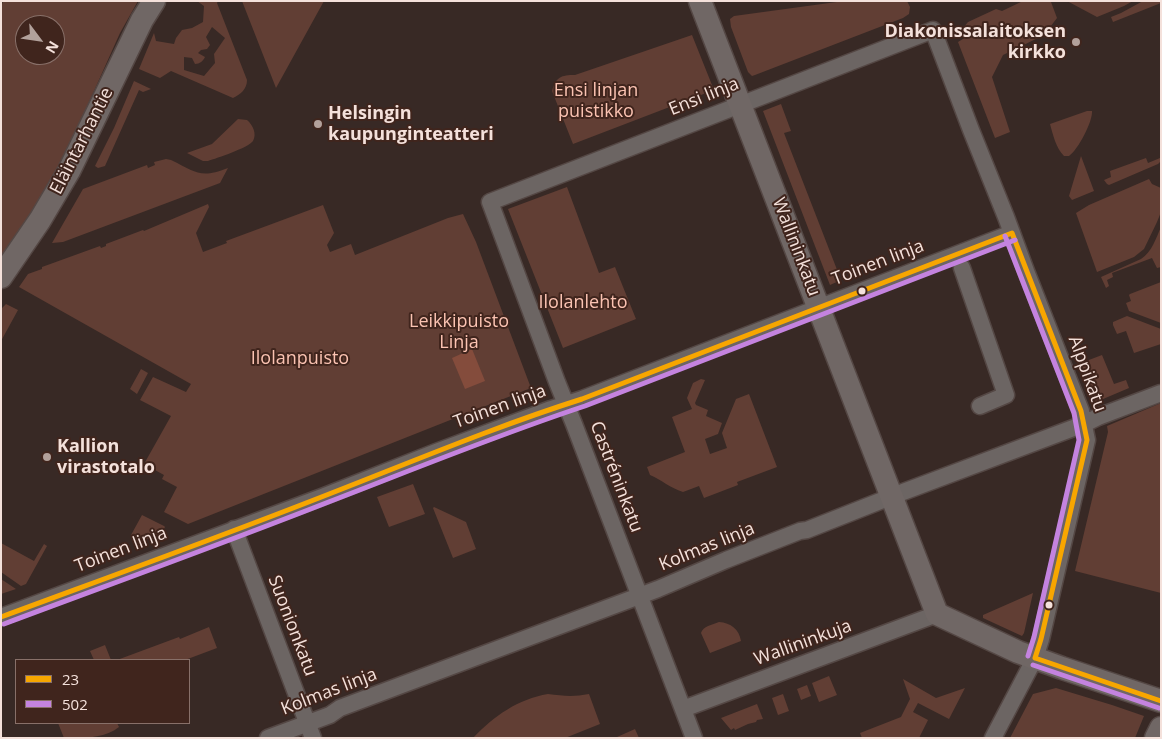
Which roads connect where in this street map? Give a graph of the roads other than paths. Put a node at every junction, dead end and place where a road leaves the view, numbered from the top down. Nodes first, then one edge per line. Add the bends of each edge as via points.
1 (154, 1) edge
2 (700, 1) edge
3 (934, 30) joint
4 (740, 104) junction
5 (490, 202) joint
6 (1012, 233) junction
7 (962, 268) dead end
8 (1, 276) edge
9 (819, 307) junction
10 (1161, 393) edge
11 (566, 404) junction
12 (980, 406) dead end
13 (1084, 424) junction
14 (892, 497) junction
15 (234, 529) junction
16 (640, 596) junction
17 (937, 614) junction
18 (1, 617) edge
19 (1035, 658) junction
20 (1161, 702) edge
21 (683, 709) junction
22 (1161, 728) edge
23 (310, 730) edge
24 (268, 738) edge
25 (694, 738) edge
26 (993, 738) edge
27 (1156, 738) edge

1 - 8 main road, Eläintarhantie via 69,171
2 - 4 main road
3 - 4 street, Ensi linja
3 - 6 street, Alppikatu
4 - 5 street, Ensi linja
4 - 9 main road, Wallininkatu
5 - 11 street, Castréninkatu
6 - 9 street, Toinen linja
6 - 13 street, Alppikatu
7 - 12 street via 1006,395
9 - 11 street, Toinen linja
9 - 14 main road, Wallininkatu
10 - 13 street, Kolmas linja
11 - 15 street, Toinen linja
11 - 16 street, Castréninkatu
13 - 14 street, Kolmas linja
13 - 19 street, Alppikatu via 1087,440
14 - 16 street, Kolmas linja
14 - 17 main road, Wallininkatu
15 - 18 street, Toinen linja
15 - 23 street, Suonionkatu
16 - 21 street, Castréninkatu
16 - 23 street, Kolmas linja via 340,708
17 - 19 main road
17 - 21 street, Wallininkuja
19 - 20 main road
19 - 26 street, Alppikatu
21 - 25 street, Castréninkatu
22 - 27 main road
23 - 24 street, Kolmas linja

